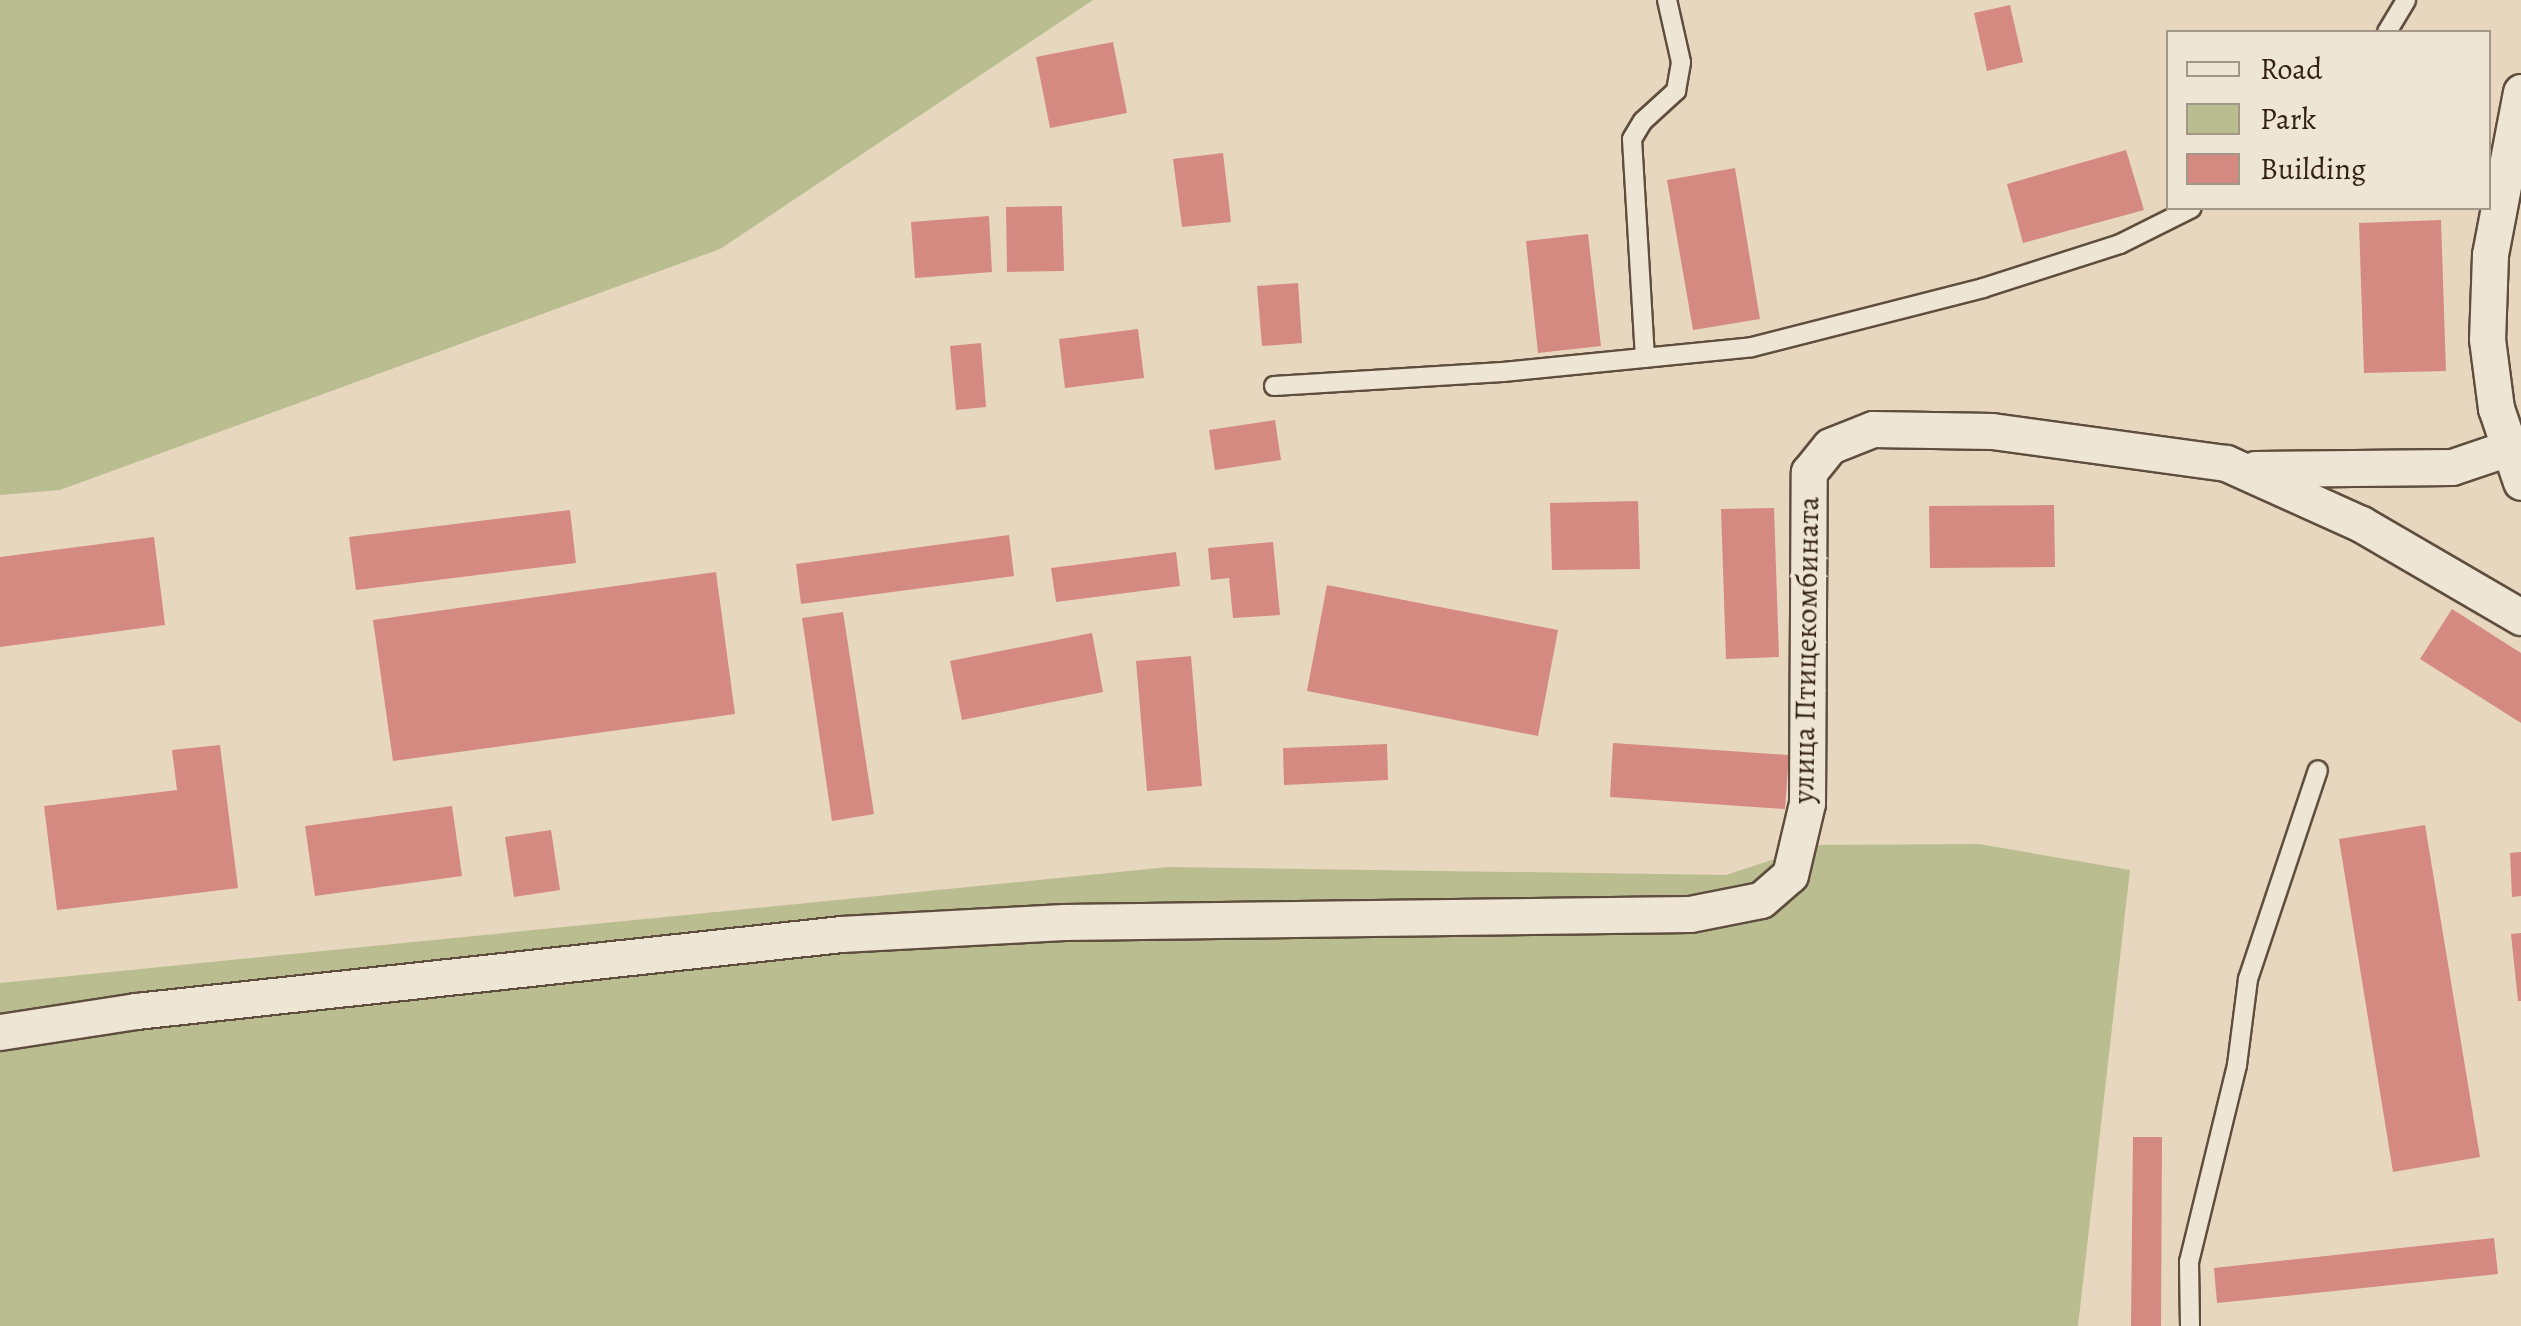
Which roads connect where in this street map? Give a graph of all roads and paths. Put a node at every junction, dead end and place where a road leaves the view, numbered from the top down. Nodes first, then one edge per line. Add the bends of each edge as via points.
1 (1666, 0) edge
2 (2406, 0) edge
3 (2388, 30) edge
4 (2521, 92) edge
5 (2188, 210) edge
6 (1645, 358) junction
7 (1274, 386) dead end
8 (2508, 448) junction
9 (2240, 469) junction
10 (2521, 482) edge
11 (2521, 617) edge
12 (2318, 770) dead end
13 (0, 1032) edge
14 (2190, 1326) edge

1 - 6 lane via 1681,62 1676,91 1632,138
2 - 3 lane
4 - 8 street via 2490,255 2487,339
5 - 6 lane via 2120,244 1984,288 1752,347
6 - 7 lane
8 - 9 street via 2452,467
8 - 10 street
9 - 11 street, улица Птицекомбината via 2361,524
9 - 13 street, улица Птицекомбината via 1992,431 1873,429 1830,446 1809,472 1807,803 1790,875 1761,900 1690,914 1142,920 841,934 136,1011
12 - 14 lane via 2248,978 2238,1065 2189,1262

